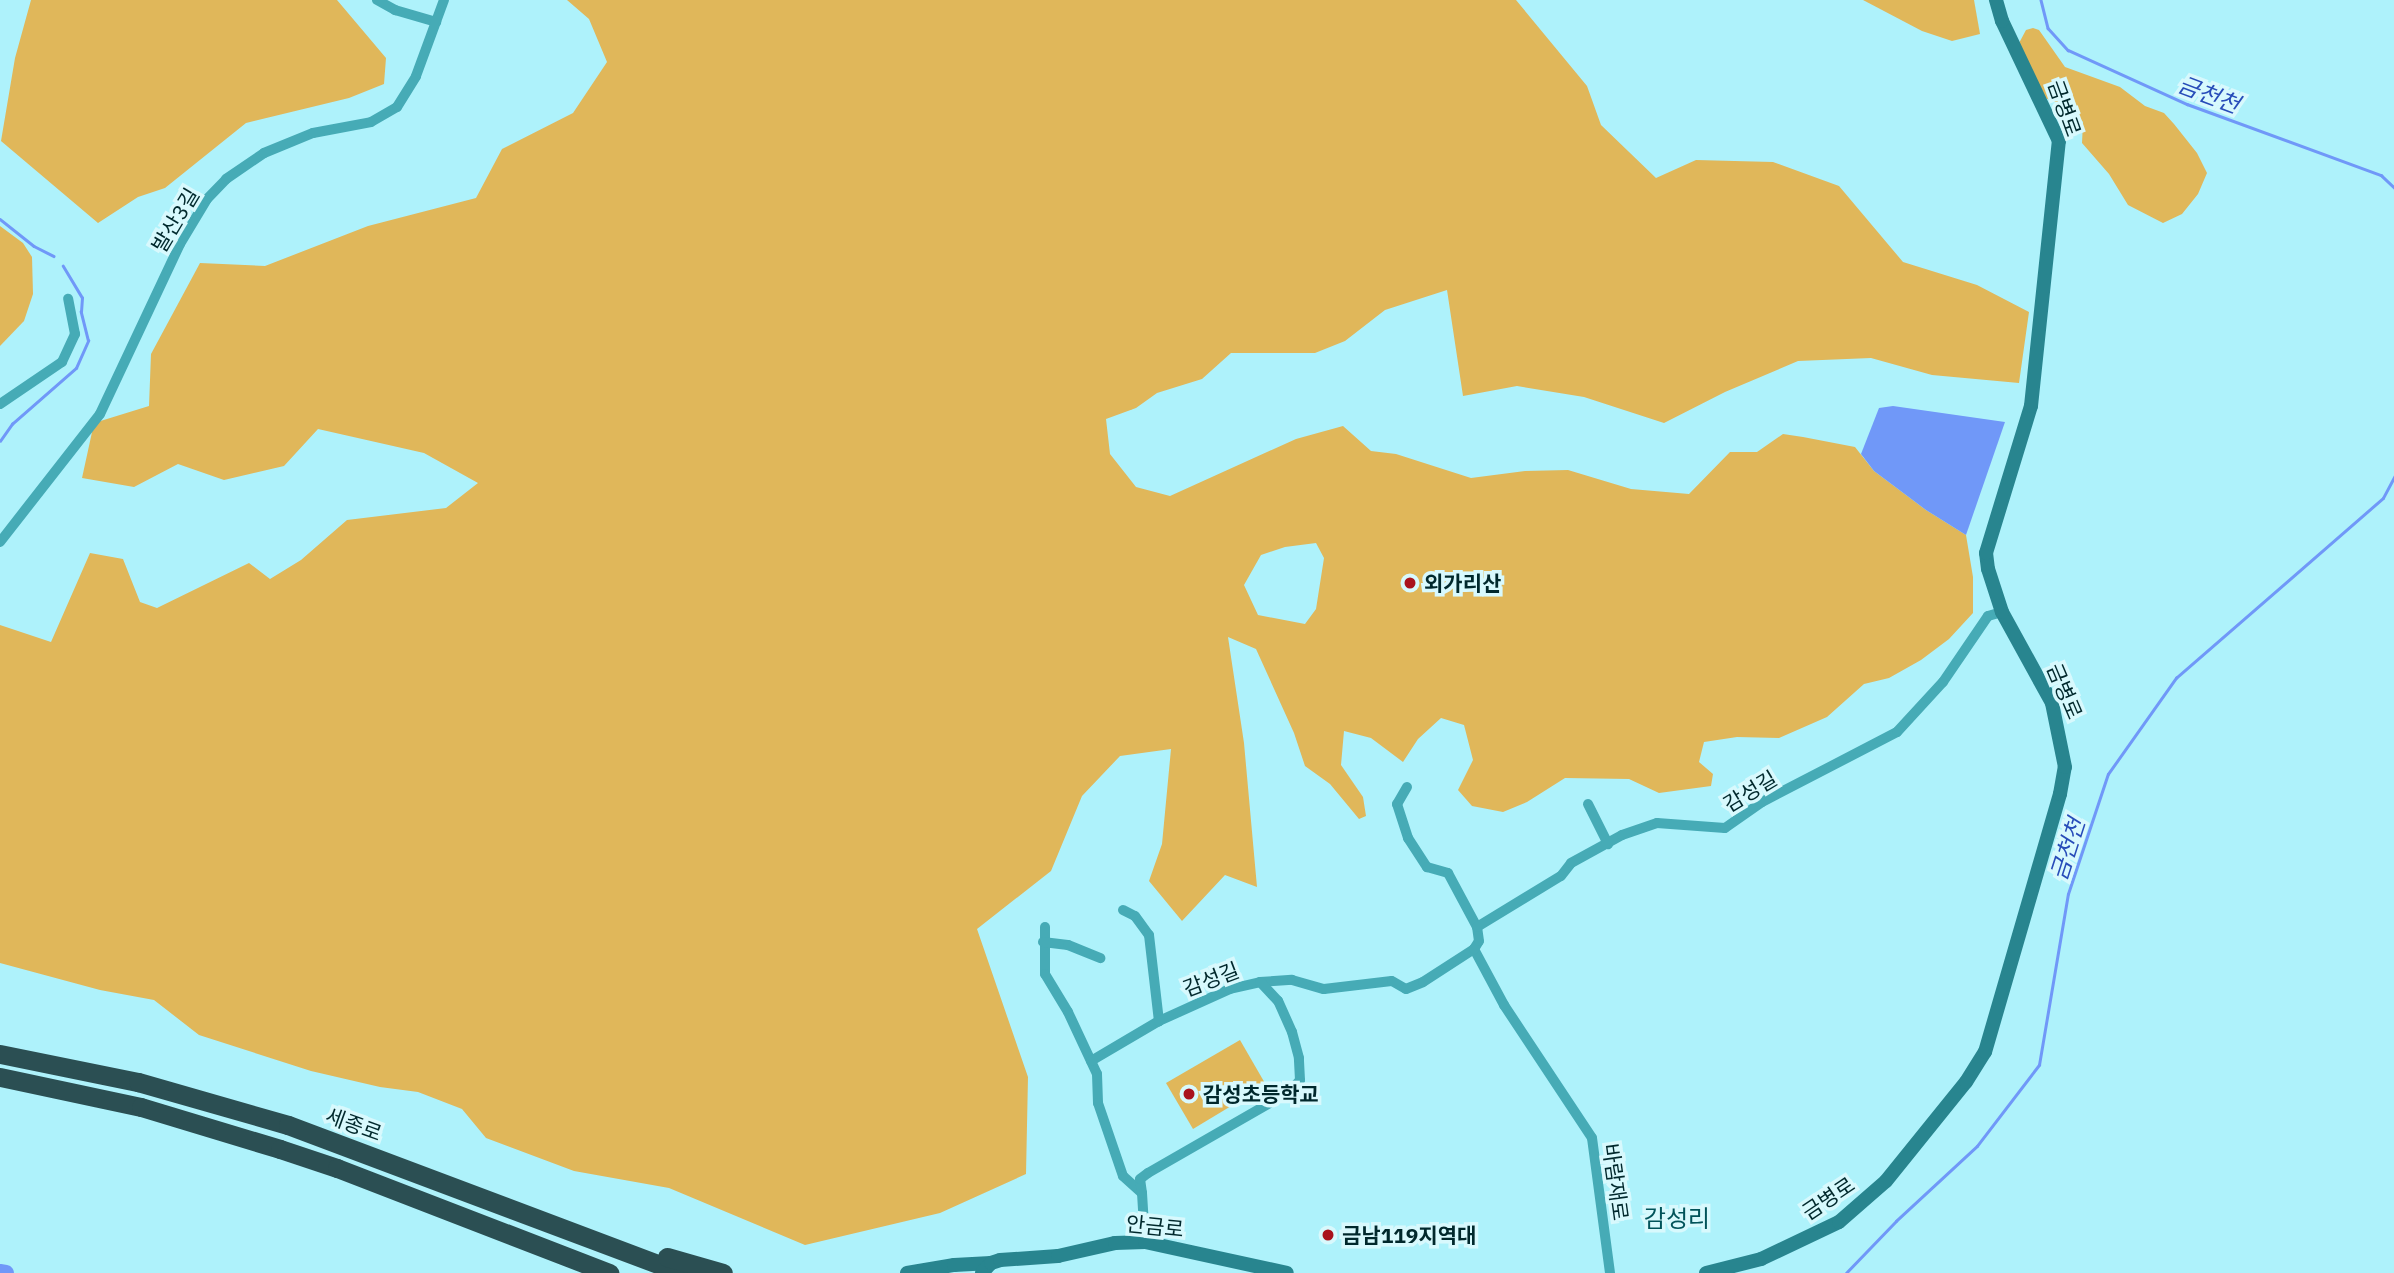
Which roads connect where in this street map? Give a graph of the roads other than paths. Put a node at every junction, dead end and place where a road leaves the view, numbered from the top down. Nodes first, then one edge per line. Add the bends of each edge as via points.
1 (377, 0) edge
2 (443, 0) edge
3 (1996, 0) edge
4 (436, 22) junction
5 (68, 299) dead end
6 (0, 404) edge
7 (0, 542) edge
8 (2002, 612) junction
9 (1407, 787) dead end
10 (1588, 804) dead end
11 (1608, 844) junction
12 (1123, 910) dead end
13 (1045, 927) dead end
14 (1477, 927) junction
15 (1043, 942) junction
16 (1474, 949) junction
17 (1101, 958) dead end
18 (1260, 982) junction
19 (1159, 1021) junction
20 (0, 1054) edge
21 (1091, 1061) junction
22 (0, 1077) edge
23 (1142, 1193) junction
24 (561, 1227) junction
25 (1145, 1242) junction
26 (1761, 1259) junction
27 (573, 1266) edge
28 (987, 1268) edge
29 (609, 1273) edge
30 (681, 1273) edge
31 (723, 1273) edge
32 (907, 1273) edge
33 (1287, 1273) edge
34 (1610, 1273) edge
35 (1706, 1273) edge
36 (1753, 1273) edge

1 - 4 street
2 - 4 street, 발산3길
3 - 8 street, 금병로 via 2001,21 2059,141 2031,406 1986,553
4 - 7 street, 발산3길 via 416,76 397,107 371,122 313,133 264,153 226,178 207,199 180,244 100,414
5 - 6 street via 75,334 62,362
8 - 11 street, 감성길 via 1988,616 1943,682 1897,732 1762,802 1725,828 1657,823
8 - 26 street, 금병로 via 2052,703 2065,767 1985,1052 1966,1082 1864,1202 1839,1222
9 - 14 street via 1397,804 1408,838 1427,867 1448,873
10 - 11 street
11 - 14 street, 감성길 via 1571,863 1562,876
12 - 19 street, 감성길 via 1135,916 1149,935
13 - 15 street
14 - 16 street via 1479,942
15 - 17 street via 1068,945
15 - 21 street via 1045,974
16 - 18 street, 감성길 via 1406,989 1392,981 1324,989 1292,980
16 - 34 street, 바람재로 via 1592,1138
18 - 19 street, 감성길 via 1230,989
18 - 23 street via 1278,1001 1292,1032 1300,1080 1289,1091 1148,1173 1140,1179
19 - 21 street, 감성길
20 - 24 highway, 세종로 via 215,1102 347,1145
21 - 23 street via 1114,1155 1123,1176
22 - 27 highway via 141,1107 280,1149
23 - 25 street
24 - 30 highway, 세종로
24 - 31 highway
25 - 28 street, 안금로 via 1115,1243
25 - 33 street, 안금로
26 - 35 street, 금병로
26 - 36 street
27 - 29 highway
28 - 32 street, 안금로 via 954,1265

